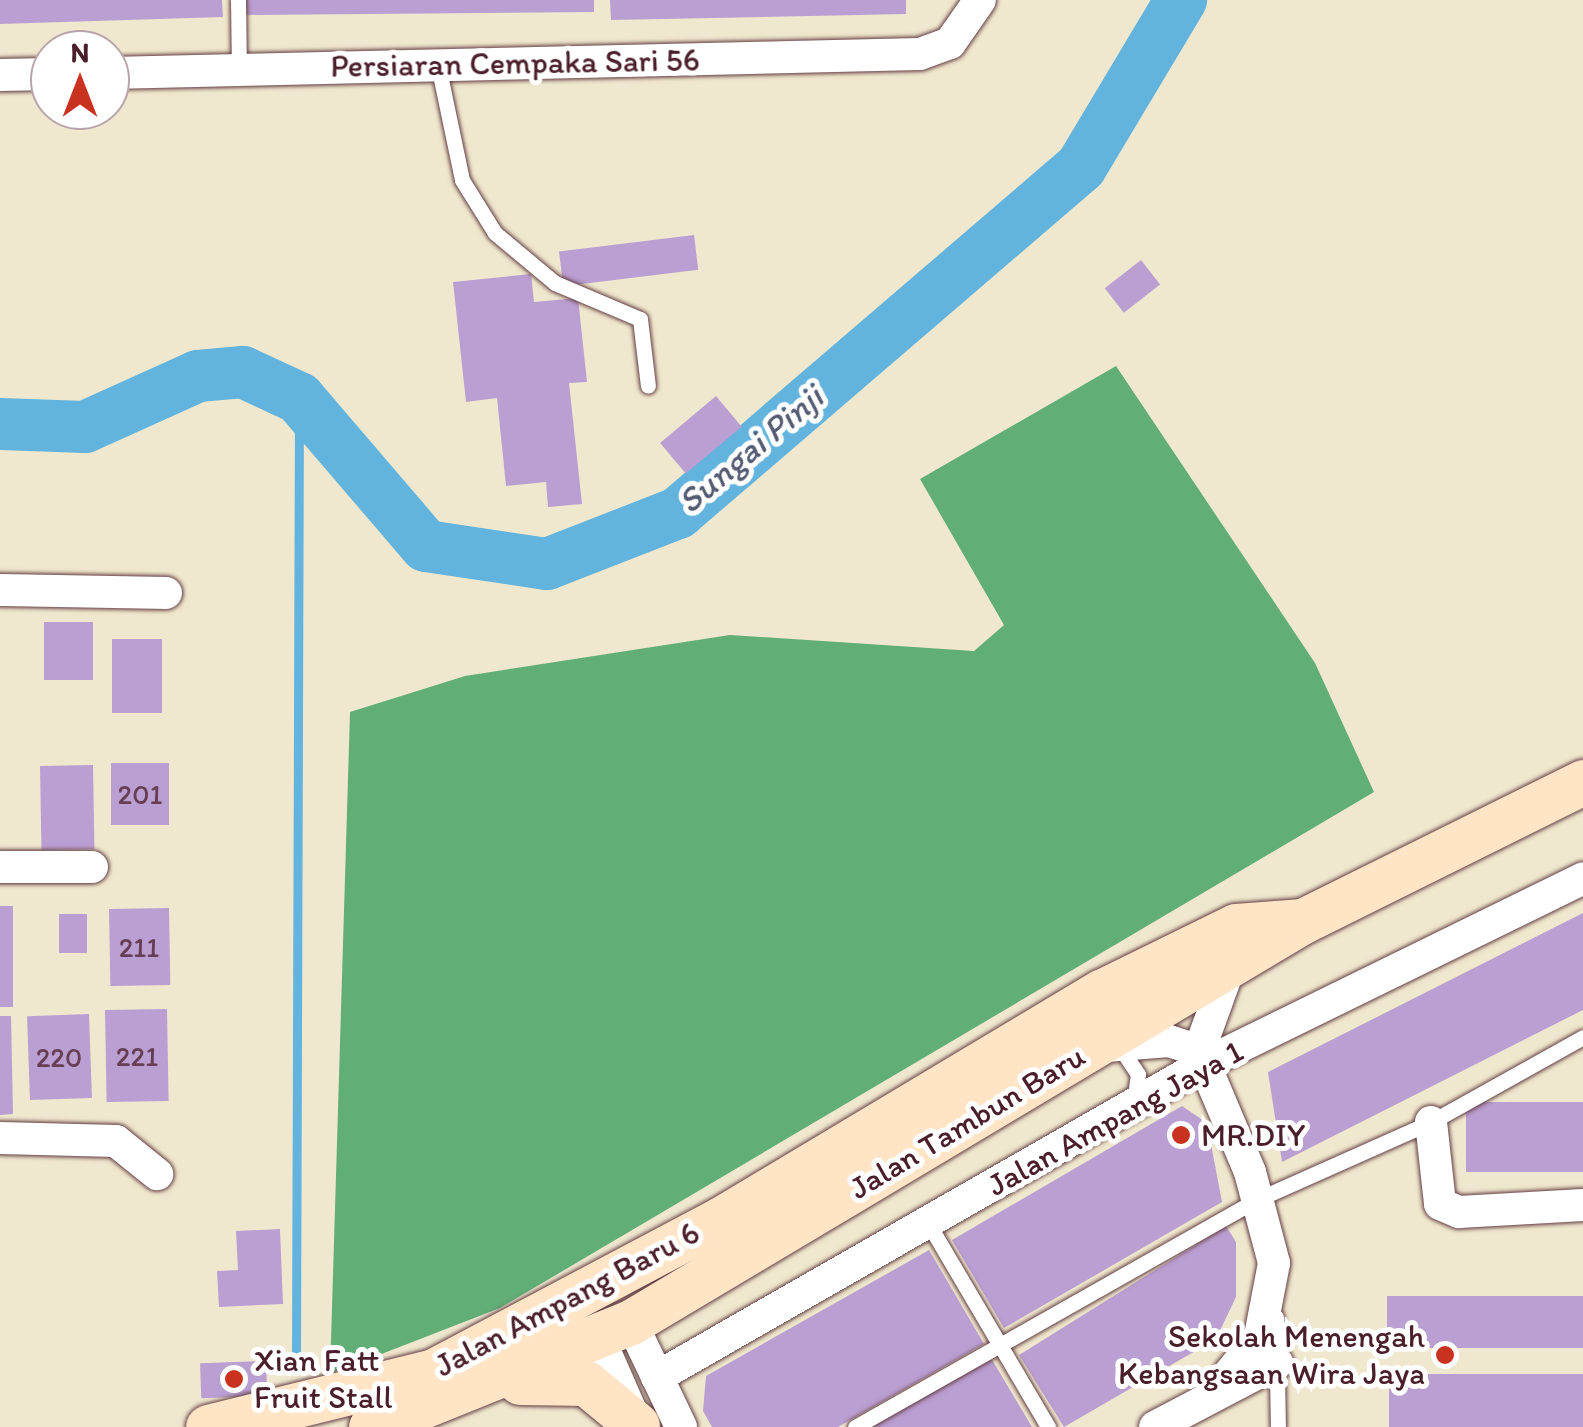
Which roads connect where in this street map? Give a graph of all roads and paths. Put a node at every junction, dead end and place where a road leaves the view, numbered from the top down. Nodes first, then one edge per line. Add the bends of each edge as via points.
1 (238, 0) edge
2 (980, 0) edge
3 (438, 65) junction
4 (238, 70) junction
5 (130, 73) edge
6 (30, 75) edge
7 (0, 76) edge
8 (648, 386) dead end
9 (0, 590) edge
10 (166, 593) dead end
11 (1583, 782) edge
12 (0, 866) edge
13 (92, 867) dead end
14 (1583, 878) edge
15 (1303, 920) junction
16 (1228, 971) junction
17 (1583, 1037) edge
18 (1102, 1047) junction
19 (1202, 1058) junction
20 (1132, 1105) junction
21 (1431, 1122) junction
22 (0, 1138) edge
23 (157, 1174) dead end
24 (1258, 1199) junction
25 (1583, 1204) edge
26 (721, 1219) junction
27 (928, 1223) junction
28 (1274, 1263) junction
29 (612, 1326) junction
30 (1003, 1344) junction
31 (1277, 1363) junction
32 (657, 1377) junction
33 (480, 1390) junction
34 (1216, 1390) junction
35 (362, 1411) edge
36 (239, 1425) edge
37 (638, 1426) edge
38 (682, 1427) edge
39 (855, 1427) edge
40 (1048, 1427) edge
41 (1155, 1427) edge
42 (1278, 1427) edge

1 - 4 lane
2 - 3 street, Persiaran Cempaka Sari 56 via 950,43 920,54
3 - 4 street, Persiaran Cempaka Sari 56
3 - 8 lane via 462,180 495,233 564,289 633,311 649,349
4 - 5 street, Persiaran Cempaka Sari 56
6 - 7 street
9 - 10 street
11 - 15 main road, Jalan Tambun Baru
12 - 13 street
14 - 19 street, Jalan Ampang Jaya 1
15 - 16 main road, Jalan Tambun Baru
15 - 26 main road, Jalan Tambun Baru via 1236,926 1101,992
16 - 18 main road, Jalan Tambun Baru
16 - 19 street
17 - 21 lane
18 - 19 street
18 - 20 lane via 1138,1074
18 - 29 main road, Jalan Tambun Baru
19 - 20 street, Jalan Ampang Jaya 1
19 - 24 street
20 - 27 street, Jalan Ampang Jaya 1
21 - 24 lane
21 - 25 street via 1440,1204 1459,1212
22 - 23 street via 116,1141
24 - 28 street
24 - 30 lane
26 - 29 main road
26 - 35 main road, Jalan Ampang Baru 6
27 - 30 lane
27 - 32 street, Jalan Ampang Jaya 1
28 - 31 lane
28 - 34 street via 1260,1336
29 - 32 street
29 - 33 main road, Jalan Ampang Baru 6
29 - 35 main road via 570,1322
29 - 37 street
30 - 39 lane
30 - 40 lane
31 - 34 street
31 - 42 lane
32 - 38 street
33 - 35 main road, Jalan Ampang Baru 6
33 - 37 main road via 562,1378 586,1383
34 - 41 street
35 - 36 main road, Jalan Ampang Baru 6

